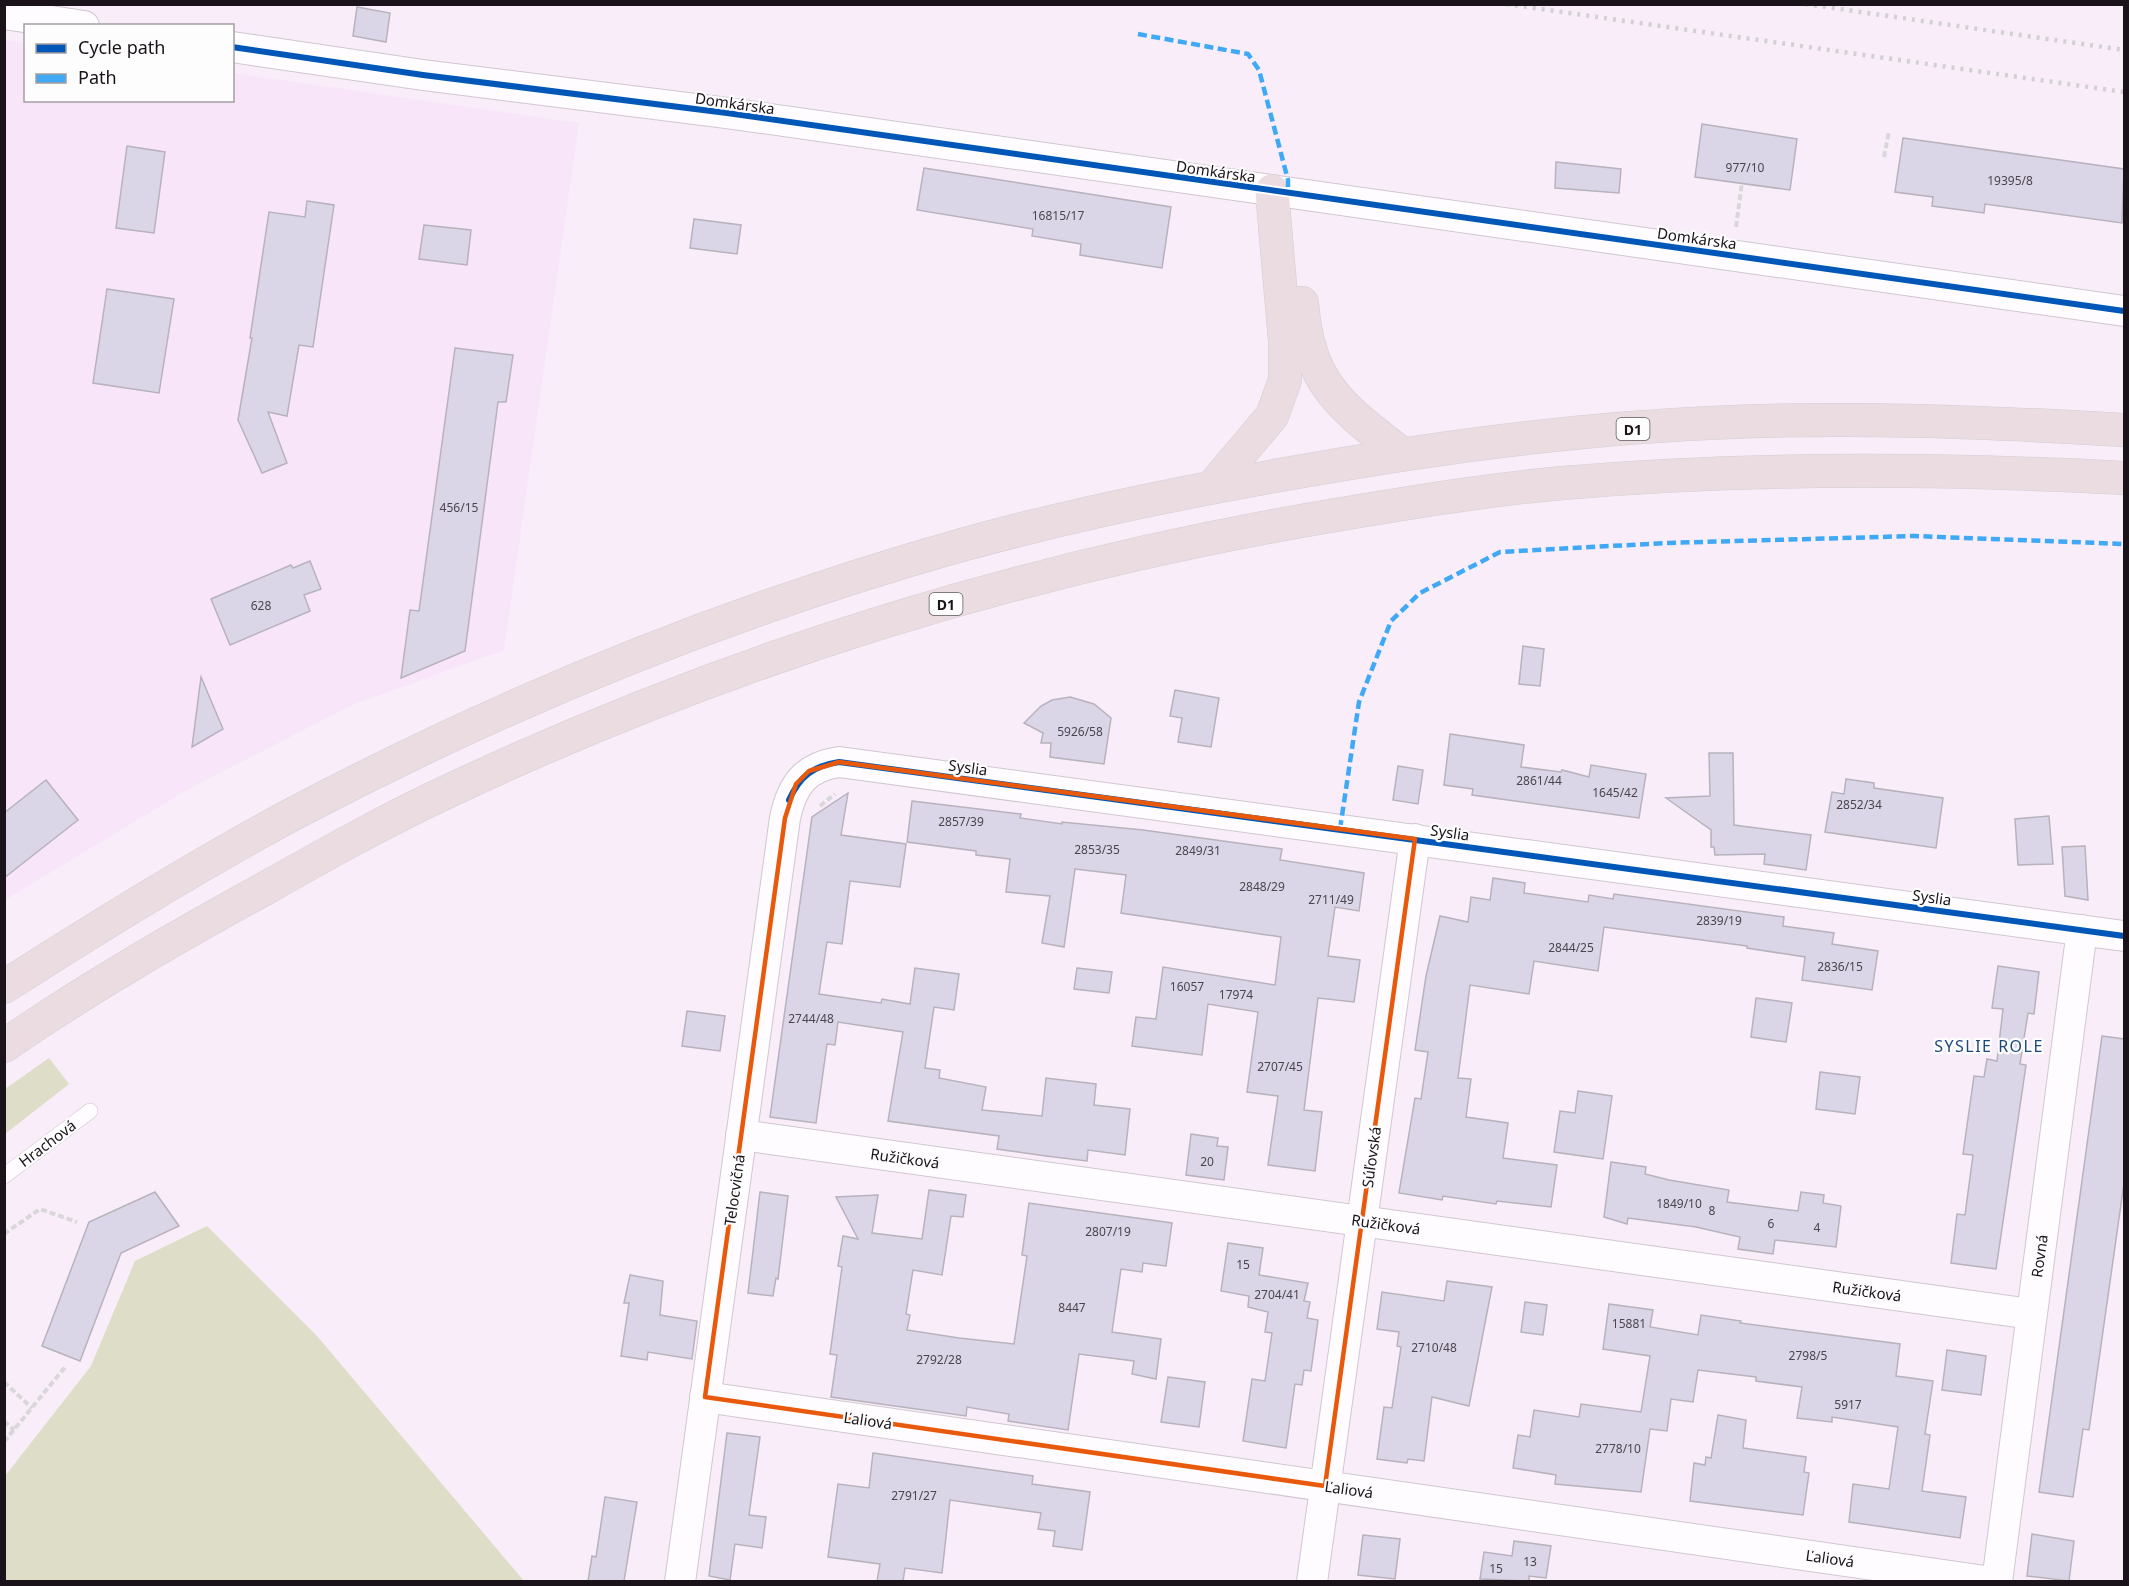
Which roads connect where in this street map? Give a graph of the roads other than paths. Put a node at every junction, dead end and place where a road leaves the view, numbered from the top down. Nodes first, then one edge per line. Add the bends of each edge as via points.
1 (4, 14) edge
2 (71, 24) edge
3 (234, 47) edge
4 (1282, 192) junction
5 (2124, 311) edge
6 (2124, 430) edge
7 (1402, 454) junction
8 (2124, 478) edge
9 (1212, 487) junction
10 (802, 805) joint
11 (1415, 839) junction
12 (2082, 930) junction
13 (2124, 936) edge
14 (4, 987) edge
15 (4, 1046) edge
16 (90, 1111) dead end
17 (741, 1135) junction
18 (4, 1176) edge
19 (1362, 1221) junction
20 (2031, 1314) junction
21 (705, 1397) junction
22 (1325, 1486) junction
23 (680, 1581) edge
24 (1312, 1581) edge
25 (1994, 1581) edge

1 - 2 street
3 - 4 street, Domkárska
4 - 5 street, Domkárska
4 - 7 highway via 1305,337 1318,372 1332,395 1352,415
4 - 9 highway via 1285,380 1272,416
6 - 7 highway, D1 via 1864,418 1707,423 1553,435
7 - 9 highway, D1
8 - 15 highway, D1 via 1977,470 1858,469 1559,483 1407,503 1223,534 1080,566 832,638 581,732 449,790 153,950
9 - 14 highway, D1 via 956,547 695,634 563,687 294,814 139,901
10 - 11 street, Syslia via 796,784 809,771 839,762
10 - 17 street, Telocvičná
11 - 12 street, Syslia
11 - 19 street, Súľovská
12 - 13 street, Syslia
12 - 20 street, Rovná
16 - 18 lane, Hrachová
17 - 19 street, Ružičková
17 - 21 street, Telocvičná
19 - 20 street, Ružičková
19 - 22 street, Súľovská
20 - 25 street, Rovná
21 - 22 street, Ľaliová
21 - 23 street, Telocvičná
22 - 24 street, Súľovská
22 - 25 street, Ľaliová

